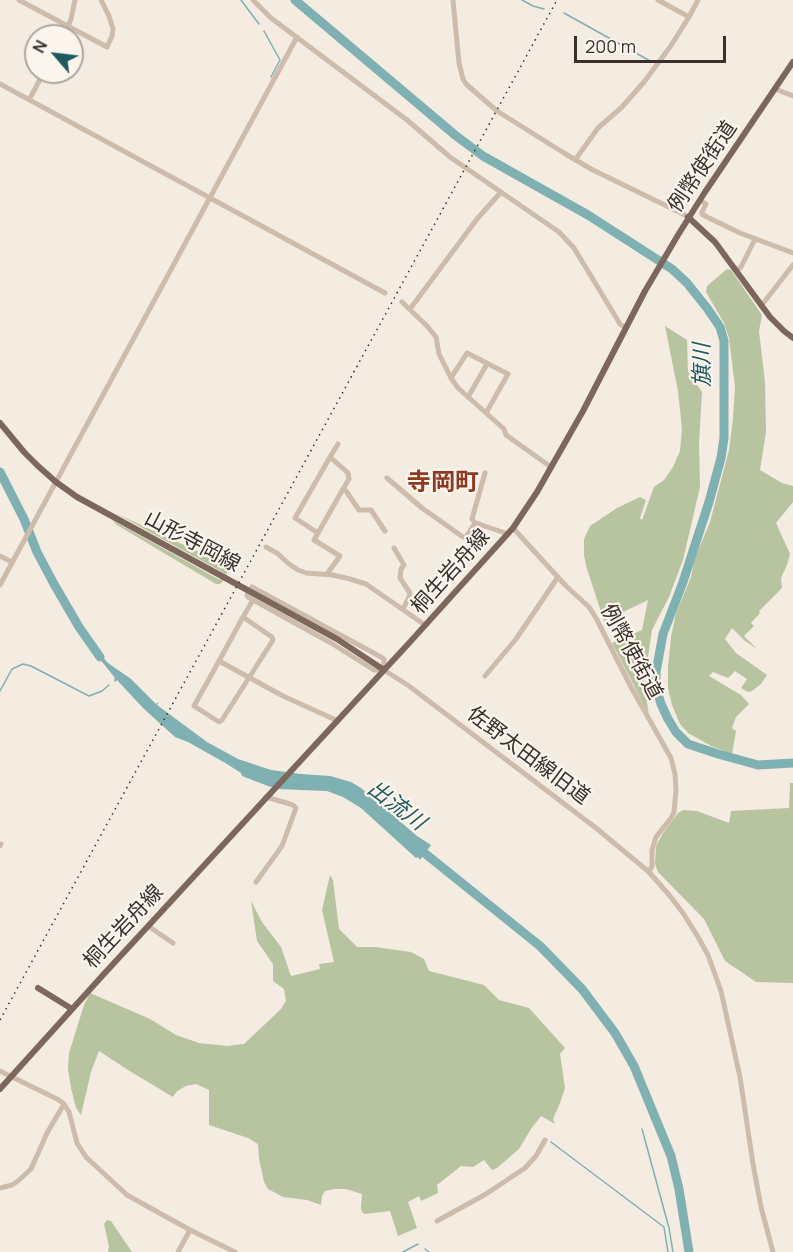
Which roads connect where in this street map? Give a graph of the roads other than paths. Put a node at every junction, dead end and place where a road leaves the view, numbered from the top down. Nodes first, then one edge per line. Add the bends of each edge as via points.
1 (19, 0) edge
2 (75, 0) edge
3 (101, 0) edge
4 (253, 0) edge
5 (453, 0) edge
6 (658, 0) edge
7 (698, 0) edge
8 (689, 17) junction
9 (63, 24) edge
10 (70, 24) edge
11 (84, 35) edge
12 (297, 38) junction
13 (793, 62) edge
14 (0, 84) edge
15 (38, 84) edge
16 (775, 89) junction
17 (793, 96) edge
18 (29, 100) junction
19 (575, 160) junction
20 (501, 192) junction
21 (210, 197) junction
22 (700, 200) junction
23 (688, 217) junction
24 (754, 239) junction
25 (793, 253) edge
26 (793, 265) edge
27 (736, 271) junction
28 (386, 293) dead end
29 (402, 302) dead end
30 (761, 306) junction
31 (410, 309) junction
32 (626, 328) junction
33 (793, 338) edge
34 (487, 364) junction
35 (452, 378) junction
36 (468, 397) junction
37 (486, 413) junction
38 (0, 423) edge
39 (338, 444) dead end
40 (330, 456) junction
41 (551, 468) junction
42 (485, 473) dead end
43 (387, 478) dead end
44 (56, 482) junction
45 (343, 489) junction
46 (475, 522) junction
47 (513, 528) junction
48 (385, 531) dead end
49 (318, 533) junction
50 (508, 534) junction
51 (266, 547) dead end
52 (394, 548) dead end
53 (0, 555) edge
54 (12, 562) junction
55 (327, 574) junction
56 (558, 577) junction
57 (0, 585) edge
58 (253, 600) junction
59 (403, 609) junction
60 (243, 617) junction
61 (425, 625) junction
62 (219, 661) junction
63 (384, 670) junction
64 (485, 676) dead end
65 (249, 677) junction
66 (338, 721) junction
67 (266, 797) junction
68 (649, 872) junction
69 (256, 882) dead end
70 (149, 925) junction
71 (173, 943) dead end
72 (38, 988) dead end
73 (72, 1009) junction
74 (0, 1071) edge
75 (10, 1076) junction
76 (0, 1089) edge
77 (64, 1104) junction
78 (545, 1140) dead end
79 (0, 1188) edge
80 (437, 1221) dead end
81 (190, 1230) junction
82 (178, 1252) edge
83 (236, 1252) edge
84 (773, 1252) edge

1 - 9 street
2 - 10 street
3 - 11 street via 112,28 107,47
4 - 12 street
5 - 19 street via 459,63 466,84 497,111
6 - 8 street
7 - 8 street
8 - 19 street via 644,82 598,128
12 - 20 street
12 - 21 street
13 - 16 main road, 例幣使街道
14 - 18 street
15 - 18 street
16 - 17 street
16 - 22 main road, 例幣使街道
18 - 21 street
19 - 23 street
20 - 31 street
20 - 32 street via 568,241
21 - 28 street
21 - 44 street
22 - 23 main road, 例幣使街道
22 - 24 street via 706,204 704,215
23 - 27 main road via 715,242
23 - 32 main road, 例幣使街道
24 - 25 street
24 - 27 street
26 - 30 street
27 - 30 main road
29 - 31 street
30 - 33 main road
31 - 35 street via 436,337 439,354
32 - 41 main road, 例幣使街道
34 - 35 street via 466,353
34 - 36 street
34 - 37 street via 508,374
35 - 36 street
36 - 37 street
37 - 41 street via 506,435
38 - 44 main road, 山形寺岡線
39 - 40 street
40 - 45 street via 348,473
40 - 49 street via 295,518
41 - 47 main road, 例幣使街道
42 - 46 street
43 - 46 street via 463,537
44 - 54 street
44 - 63 main road, 山形寺岡線
45 - 48 street via 359,510 371,510
45 - 49 street
46 - 50 street
47 - 50 main road, 桐生岩舟線
47 - 56 street, 例幣使街道
49 - 55 street via 314,540 340,556
50 - 61 main road, 桐生岩舟線
51 - 55 street via 298,570
52 - 59 street via 404,565 400,578 410,593
53 - 54 street
54 - 57 street
55 - 59 street via 366,584
56 - 64 street
56 - 68 street, 例幣使街道 via 596,618 673,765 674,812 656,837
58 - 60 street
58 - 63 street via 374,670
58 - 63 street via 247,595 252,586 381,657
59 - 61 street
60 - 62 street
60 - 65 street via 273,638
61 - 63 main road, 桐生岩舟線
62 - 65 street
62 - 65 street via 194,706 218,721
63 - 66 main road, 桐生岩舟線
63 - 68 street, 佐野太田線旧道
65 - 66 street
66 - 67 main road, 桐生岩舟線
67 - 69 street via 296,808 282,846
67 - 70 main road, 桐生岩舟線
68 - 84 street via 698,936 721,991
70 - 71 street
70 - 73 main road, 桐生岩舟線
72 - 73 main road
73 - 75 main road, 桐生岩舟線
74 - 75 street
75 - 76 main road, 桐生岩舟線
75 - 77 street
77 - 79 street via 31,1169 12,1185
77 - 81 street via 77,1143 86,1156 127,1195
78 - 80 street via 525,1168
81 - 82 street
81 - 83 street

